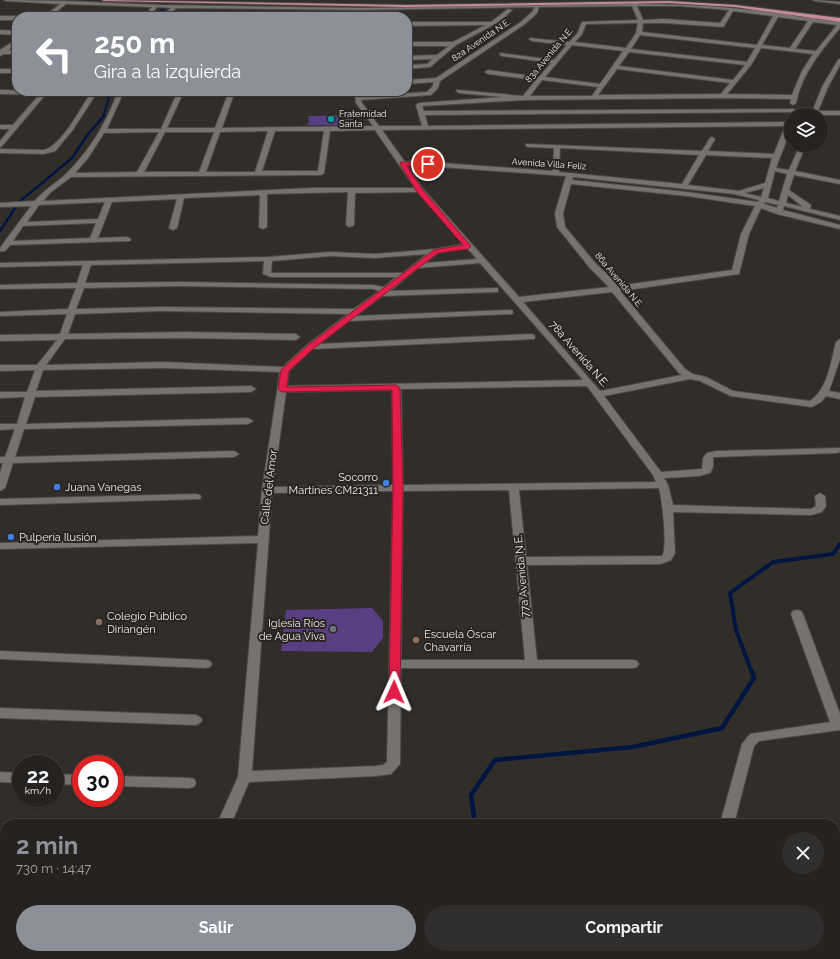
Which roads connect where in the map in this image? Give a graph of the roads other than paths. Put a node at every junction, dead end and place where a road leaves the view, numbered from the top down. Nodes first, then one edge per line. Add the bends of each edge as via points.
1 (6, 0) edge
2 (104, 0) edge
3 (204, 0) edge
4 (331, 0) edge
5 (520, 0) edge
6 (701, 0) edge
7 (815, 0) edge
8 (65, 2) junction
9 (239, 3) edge
10 (380, 3) junction
11 (635, 3) junction
12 (840, 3) edge
13 (736, 4) edge
14 (160, 5) junction
15 (172, 5) junction
16 (537, 6) junction
17 (510, 10) dead end
18 (53, 12) edge
19 (152, 12) edge
20 (167, 12) edge
21 (777, 14) junction
22 (840, 16) edge
23 (0, 18) edge
24 (12, 18) edge
25 (812, 18) junction
26 (823, 18) junction
27 (840, 20) edge
28 (641, 22) junction
29 (492, 23) junction
30 (412, 24) edge
31 (840, 24) edge
32 (0, 32) edge
33 (12, 32) edge
34 (639, 33) junction
35 (532, 39) dead end
36 (12, 44) edge
37 (412, 44) edge
38 (454, 44) junction
39 (572, 44) junction
40 (759, 47) junction
41 (627, 50) junction
42 (792, 50) junction
43 (1, 52) edge
44 (12, 52) edge
45 (817, 53) junction
46 (502, 54) dead end
47 (438, 57) junction
48 (412, 58) edge
49 (840, 61) edge
50 (556, 62) junction
51 (749, 64) junction
52 (412, 67) edge
53 (614, 68) junction
54 (0, 71) edge
55 (12, 72) edge
56 (488, 72) dead end
57 (540, 79) junction
58 (437, 80) junction
59 (412, 82) edge
60 (735, 82) junction
61 (601, 86) junction
62 (459, 91) dead end
63 (0, 92) edge
64 (12, 92) edge
65 (40, 96) edge
66 (91, 96) edge
67 (120, 96) edge
68 (179, 96) edge
69 (230, 96) edge
70 (403, 96) edge
71 (412, 96) edge
72 (648, 96) junction
73 (723, 96) junction
74 (594, 97) junction
75 (794, 97) junction
76 (358, 98) joint
77 (525, 98) junction
78 (793, 108) edge
79 (817, 108) edge
80 (657, 111) junction
81 (421, 113) junction
82 (784, 113) edge
83 (828, 113) edge
84 (840, 113) edge
85 (784, 124) edge
86 (665, 125) junction
87 (0, 127) edge
88 (14, 127) junction
89 (377, 128) junction
90 (426, 128) junction
91 (327, 129) junction
92 (218, 130) junction
93 (272, 130) junction
94 (103, 131) junction
95 (163, 131) junction
96 (784, 138) edge
97 (712, 139) dead end
98 (0, 145) edge
99 (528, 145) dead end
100 (557, 146) junction
101 (0, 151) edge
102 (800, 152) edge
103 (704, 154) junction
104 (776, 156) junction
105 (403, 164) junction
106 (773, 169) junction
107 (202, 173) junction
108 (258, 173) junction
109 (556, 173) junction
110 (791, 173) junction
111 (140, 174) junction
112 (69, 175) junction
113 (569, 178) junction
114 (840, 182) edge
115 (768, 184) junction
116 (684, 186) junction
117 (693, 187) junction
118 (352, 189) junction
119 (420, 190) junction
120 (785, 190) junction
121 (728, 191) junction
122 (264, 192) junction
123 (181, 196) junction
124 (109, 200) junction
125 (762, 202) junction
126 (39, 203) junction
127 (781, 203) junction
128 (1, 205) edge
129 (780, 212) junction
130 (819, 212) junction
131 (840, 218) edge
132 (101, 221) junction
133 (23, 224) junction
134 (350, 225) dead end
135 (263, 227) dead end
136 (840, 227) edge
137 (173, 228) dead end
138 (128, 239) dead end
139 (93, 240) junction
140 (8, 243) junction
141 (468, 246) junction
142 (3, 249) dead end
143 (436, 251) junction
144 (268, 259) junction
145 (480, 260) junction
146 (88, 263) junction
147 (0, 265) edge
148 (418, 266) junction
149 (406, 275) junction
150 (81, 285) junction
151 (0, 287) edge
152 (615, 289) junction
153 (495, 290) dead end
154 (383, 292) junction
155 (516, 300) junction
156 (72, 312) junction
157 (357, 312) junction
158 (509, 312) dead end
159 (0, 314) edge
160 (347, 319) junction
161 (296, 336) dead end
162 (63, 337) junction
163 (531, 337) dead end
164 (0, 338) edge
165 (840, 342) edge
166 (310, 348) junction
167 (40, 367) junction
168 (0, 368) edge
169 (285, 370) junction
170 (690, 376) junction
171 (590, 383) junction
172 (251, 388) dead end
173 (396, 388) junction
174 (282, 389) junction
175 (825, 393) junction
176 (30, 394) junction
177 (598, 394) junction
178 (0, 395) edge
179 (840, 396) edge
180 (248, 421) dead end
181 (20, 426) junction
182 (0, 427) edge
183 (836, 450) dead end
184 (234, 454) dead end
185 (5, 460) edge
186 (661, 480) junction
187 (514, 487) junction
188 (0, 488) edge
189 (398, 488) junction
190 (267, 490) junction
191 (820, 496) dead end
192 (196, 497) dead end
193 (0, 502) edge
194 (669, 508) junction
195 (263, 539) junction
196 (0, 546) edge
197 (521, 561) junction
198 (797, 614) dead end
199 (0, 655) edge
200 (206, 664) dead end
201 (395, 664) junction
202 (531, 664) junction
203 (633, 664) dead end
204 (0, 713) edge
205 (196, 720) dead end
206 (839, 725) edge
207 (0, 777) edge
208 (245, 777) junction
209 (12, 778) edge
210 (124, 781) edge
211 (189, 783) dead end
212 (226, 819) edge
213 (728, 819) edge

1 - 8 street
2 - 14 main road
3 - 9 main road
4 - 10 main road
5 - 10 main road via 432,4
6 - 13 main road
7 - 12 street
8 - 14 street
8 - 18 street
9 - 10 main road
9 - 11 main road via 407,6
9 - 15 street
9 - 16 street via 262,10 362,11
11 - 13 street
11 - 16 street
11 - 28 street
13 - 21 street
13 - 22 main road
13 - 25 main road
13 - 28 street via 722,25
14 - 15 street
14 - 19 street
15 - 20 street
16 - 58 street, 82a Avenida N.E. via 535,12 523,23
17 - 29 street
21 - 25 street
21 - 40 street
22 - 26 main road
23 - 24 street
25 - 26 main road
25 - 31 street
25 - 42 street
26 - 27 main road
28 - 34 street
28 - 39 street, 83a Avenida N.E. via 584,23
29 - 30 street
29 - 38 street
31 - 45 street
32 - 33 street
34 - 40 street
34 - 41 street
35 - 39 street
36 - 43 street
37 - 38 street
38 - 47 street
39 - 41 street
39 - 50 street, 83a Avenida N.E.
40 - 42 street
40 - 51 street
41 - 51 street
41 - 53 street
42 - 45 street
43 - 44 street
45 - 75 street
46 - 50 street
47 - 48 street
47 - 52 street via 428,66
49 - 79 street via 830,75
50 - 57 street, 83a Avenida N.E.
51 - 60 street
53 - 60 street
53 - 61 street
54 - 55 street
56 - 57 street
57 - 61 street
57 - 77 street, 83a Avenida N.E.
58 - 59 street
58 - 71 street via 435,88 429,94
60 - 73 street
61 - 74 street
62 - 77 street
63 - 64 street
65 - 88 street
66 - 101 street via 70,130 54,150
67 - 94 street
68 - 95 street
69 - 92 street
70 - 76 street
72 - 73 street
72 - 74 street
72 - 80 street
73 - 75 street
74 - 77 street
75 - 78 street
76 - 89 street, 78a Avenida N.E.
77 - 81 street via 421,104
80 - 81 street
80 - 82 street
80 - 86 street
81 - 90 street
83 - 84 street
85 - 86 street
86 - 90 street
87 - 88 street
88 - 98 street
89 - 90 street
89 - 91 street
89 - 105 street, 78a Avenida N.E.
91 - 93 street
91 - 108 street via 321,173
92 - 93 street
92 - 95 street
92 - 107 street
93 - 108 street
94 - 95 street
94 - 112 street
95 - 111 street
96 - 104 street
97 - 103 street
99 - 100 street
100 - 103 street
100 - 109 street
102 - 110 street
103 - 104 street
103 - 116 street
104 - 106 street
105 - 109 street, Avenida Villa Feliz
105 - 119 street, 78a Avenida N.E.
106 - 110 street
106 - 115 street
107 - 108 street
107 - 111 street
109 - 113 street, Avenida Villa Feliz
110 - 114 street
110 - 120 street
111 - 112 street
112 - 126 street via 46,193
113 - 116 street, Avenida Villa Feliz
113 - 125 street
113 - 152 street, 86a Avenida N.E. via 559,213 560,227
115 - 121 street via 752,190
115 - 125 street
116 - 117 street, Avenida Villa Feliz
117 - 121 street, Avenida Villa Feliz
117 - 125 street, Avenida Villa Feliz
118 - 119 street via 400,192
118 - 122 street
118 - 134 street
119 - 141 street, 78a Avenida N.E.
120 - 127 street
120 - 130 street
121 - 125 street, Avenida Villa Feliz
122 - 123 street
122 - 135 street
123 - 124 street
123 - 137 street
124 - 126 street
124 - 132 street
125 - 127 street, Avenida Villa Feliz
125 - 129 street, Avenida Villa Feliz
125 - 152 street via 750,222 736,272
126 - 128 street
126 - 133 street
127 - 129 street
127 - 130 street, Avenida Villa Feliz
129 - 136 street, Avenida Villa Feliz
130 - 131 street, Avenida Villa Feliz
132 - 133 street
132 - 139 street
133 - 140 street
138 - 139 street
139 - 140 street
140 - 142 street
141 - 143 street
141 - 145 street, 78a Avenida N.E.
143 - 144 street via 375,256 330,254
143 - 148 street
144 - 146 street
144 - 149 street via 267,274 270,275
145 - 148 street
145 - 155 street, 78a Avenida N.E.
146 - 147 street
146 - 150 street
148 - 149 street
149 - 154 street
150 - 151 street
150 - 154 street via 373,287
150 - 156 street
152 - 155 street
152 - 170 street, 86a Avenida N.E. via 682,371
153 - 154 street
154 - 157 street
155 - 171 street, 78a Avenida N.E.
156 - 157 street via 162,309
156 - 159 street
156 - 162 street
157 - 160 street
158 - 160 street
160 - 166 street
161 - 162 street
162 - 164 street
162 - 167 street
163 - 166 street
165 - 175 street
166 - 169 street
167 - 168 street
167 - 169 street via 163,366
167 - 176 street
169 - 174 street, Calle del Amor
170 - 175 street, 86a Avenida N.E. via 703,379 731,393 801,403 812,404
170 - 177 street
171 - 173 street
171 - 177 street, 78a Avenida N.E.
172 - 176 street
173 - 174 street
173 - 189 street
174 - 190 street, Calle del Amor
175 - 179 street
176 - 178 street
176 - 181 street
177 - 186 street, 78a Avenida N.E.
180 - 181 street
181 - 182 street
181 - 185 street
183 - 186 street via 710,455 706,471
184 - 185 street
185 - 188 street
186 - 187 street
186 - 194 street
187 - 189 street
187 - 197 street, 77a Avenida N.E.
189 - 190 street
189 - 201 street
190 - 195 street, Calle del Amor
191 - 194 street via 821,506 811,512
192 - 193 street
194 - 197 street via 669,555 661,560
195 - 196 street
195 - 208 street, Calle del Amor
197 - 202 street, 77a Avenida N.E.
198 - 206 street
199 - 200 street
201 - 202 street
201 - 208 street via 393,764 386,770
202 - 203 street
204 - 205 street
206 - 213 street via 755,737 748,744
207 - 209 street
208 - 212 street, Calle del Amor
210 - 211 street

